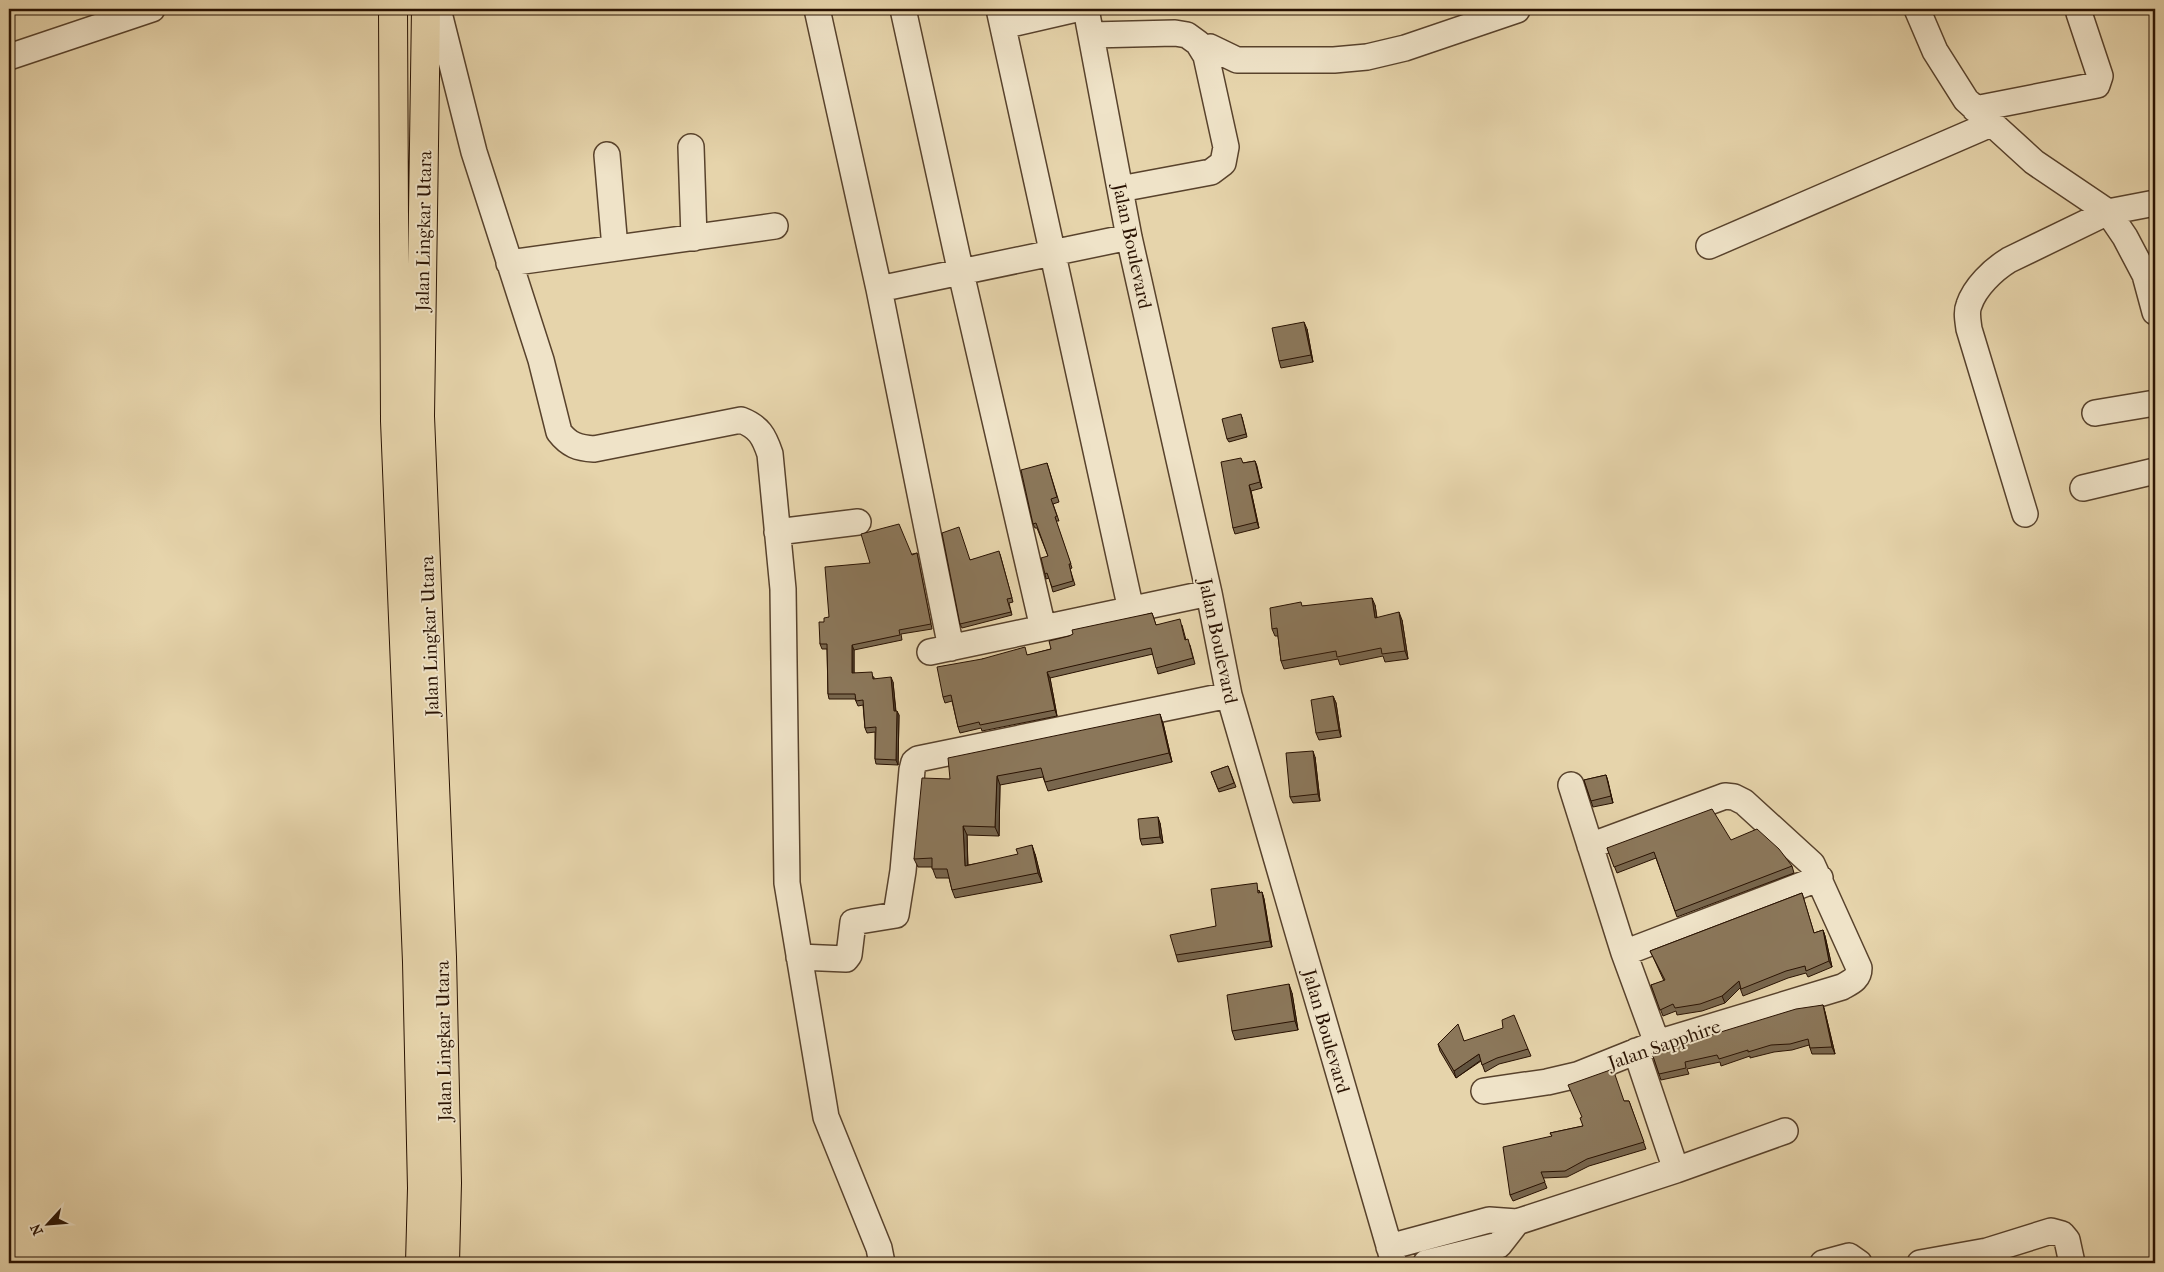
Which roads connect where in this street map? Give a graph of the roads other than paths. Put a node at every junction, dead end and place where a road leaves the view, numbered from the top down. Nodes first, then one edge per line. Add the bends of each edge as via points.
1 (152, 9) edge
2 (393, 9) edge
3 (437, 9) edge
4 (816, 9) edge
5 (903, 9) edge
6 (1076, 9) edge
7 (1086, 9) edge
8 (1917, 9) edge
9 (1517, 10) edge
10 (2078, 13) dead end
11 (1001, 17) edge
12 (1091, 35) junction
13 (1203, 48) junction
14 (11, 53) edge
15 (1983, 116) junction
16 (691, 147) dead end
17 (607, 155) dead end
18 (394, 175) junction
19 (423, 177) junction
20 (1120, 189) junction
21 (2155, 203) edge
22 (2108, 212) junction
23 (775, 226) dead end
24 (1129, 237) junction
25 (694, 238) junction
26 (1709, 246) dead end
27 (615, 248) junction
28 (1051, 254) junction
29 (509, 263) junction
30 (960, 273) junction
31 (879, 290) junction
32 (2155, 312) edge
33 (2155, 403) edge
34 (2095, 413) dead end
35 (2155, 471) edge
36 (2083, 488) dead end
37 (2025, 514) dead end
38 (858, 522) dead end
39 (778, 532) junction
40 (1209, 593) junction
41 (1131, 610) junction
42 (1043, 628) junction
43 (1228, 695) junction
44 (1571, 785) dead end
45 (1590, 846) junction
46 (1820, 878) junction
47 (1624, 952) junction
48 (799, 958) junction
49 (1646, 1047) junction
50 (1484, 1091) dead end
51 (1785, 1131) dead end
52 (1676, 1170) junction
53 (1517, 1222) junction
54 (1392, 1255) edge
55 (420, 1263) edge
56 (445, 1263) edge
57 (882, 1263) edge
58 (1426, 1263) edge
59 (1823, 1263) edge
60 (1859, 1263) edge
61 (1920, 1263) edge
62 (2072, 1263) edge

1 - 14 street
2 - 18 main road, Jalan Lingkar Utara
3 - 19 main road, Jalan Lingkar Utara
3 - 29 street via 474,152
4 - 31 street
5 - 30 street
6 - 11 street
7 - 12 street, Jalan Boulevard
8 - 15 street via 1935,51 1966,100
9 - 13 street via 1405,48 1367,57 1237,60 1210,46
10 - 15 street via 2100,76 2097,85
11 - 28 street
12 - 13 street via 1175,33 1192,38
12 - 20 street, Jalan Boulevard
13 - 20 street via 1226,147 1223,163 1211,172
15 - 22 street via 2034,162
15 - 26 street
16 - 25 street
17 - 27 street
18 - 19 main road
18 - 55 main road, Jalan Lingkar Utara via 395,421 417,962 422,1188
19 - 56 main road, Jalan Lingkar Utara via 420,416 442,957 447,1183
20 - 24 street, Jalan Boulevard
21 - 22 street
22 - 32 street via 2145,274
22 - 37 street via 1998,267 1968,306 1969,329
23 - 25 street
24 - 28 street
24 - 40 street, Jalan Boulevard
25 - 27 street
27 - 29 street
28 - 30 street
28 - 41 street
29 - 39 street via 541,360 560,432 567,442 580,448 594,449 740,420 754,425 766,441 770,454
30 - 31 street
30 - 42 street
31 - 42 street via 941,650
33 - 34 street
35 - 36 street
38 - 39 street
39 - 48 street via 782,589 787,883
40 - 41 street
40 - 43 street, Jalan Boulevard
41 - 42 street
43 - 48 street via 915,760 896,915 853,922 846,959
43 - 54 street, Jalan Boulevard
44 - 45 street
45 - 46 street via 1725,796 1734,797 1761,816 1812,864
45 - 47 street
46 - 47 street
46 - 49 street, Jalan Sapphire via 1859,968 1854,980 1842,987
47 - 49 street
48 - 57 street via 826,1117 879,1248
49 - 50 street, Jalan Sapphire via 1577,1075
49 - 52 street
51 - 52 street
52 - 53 street
53 - 54 street via 1489,1220
53 - 58 street via 1499,1245
59 - 60 street via 1849,1256
61 - 62 street via 1987,1251 2051,1231 2062,1234 2067,1240

